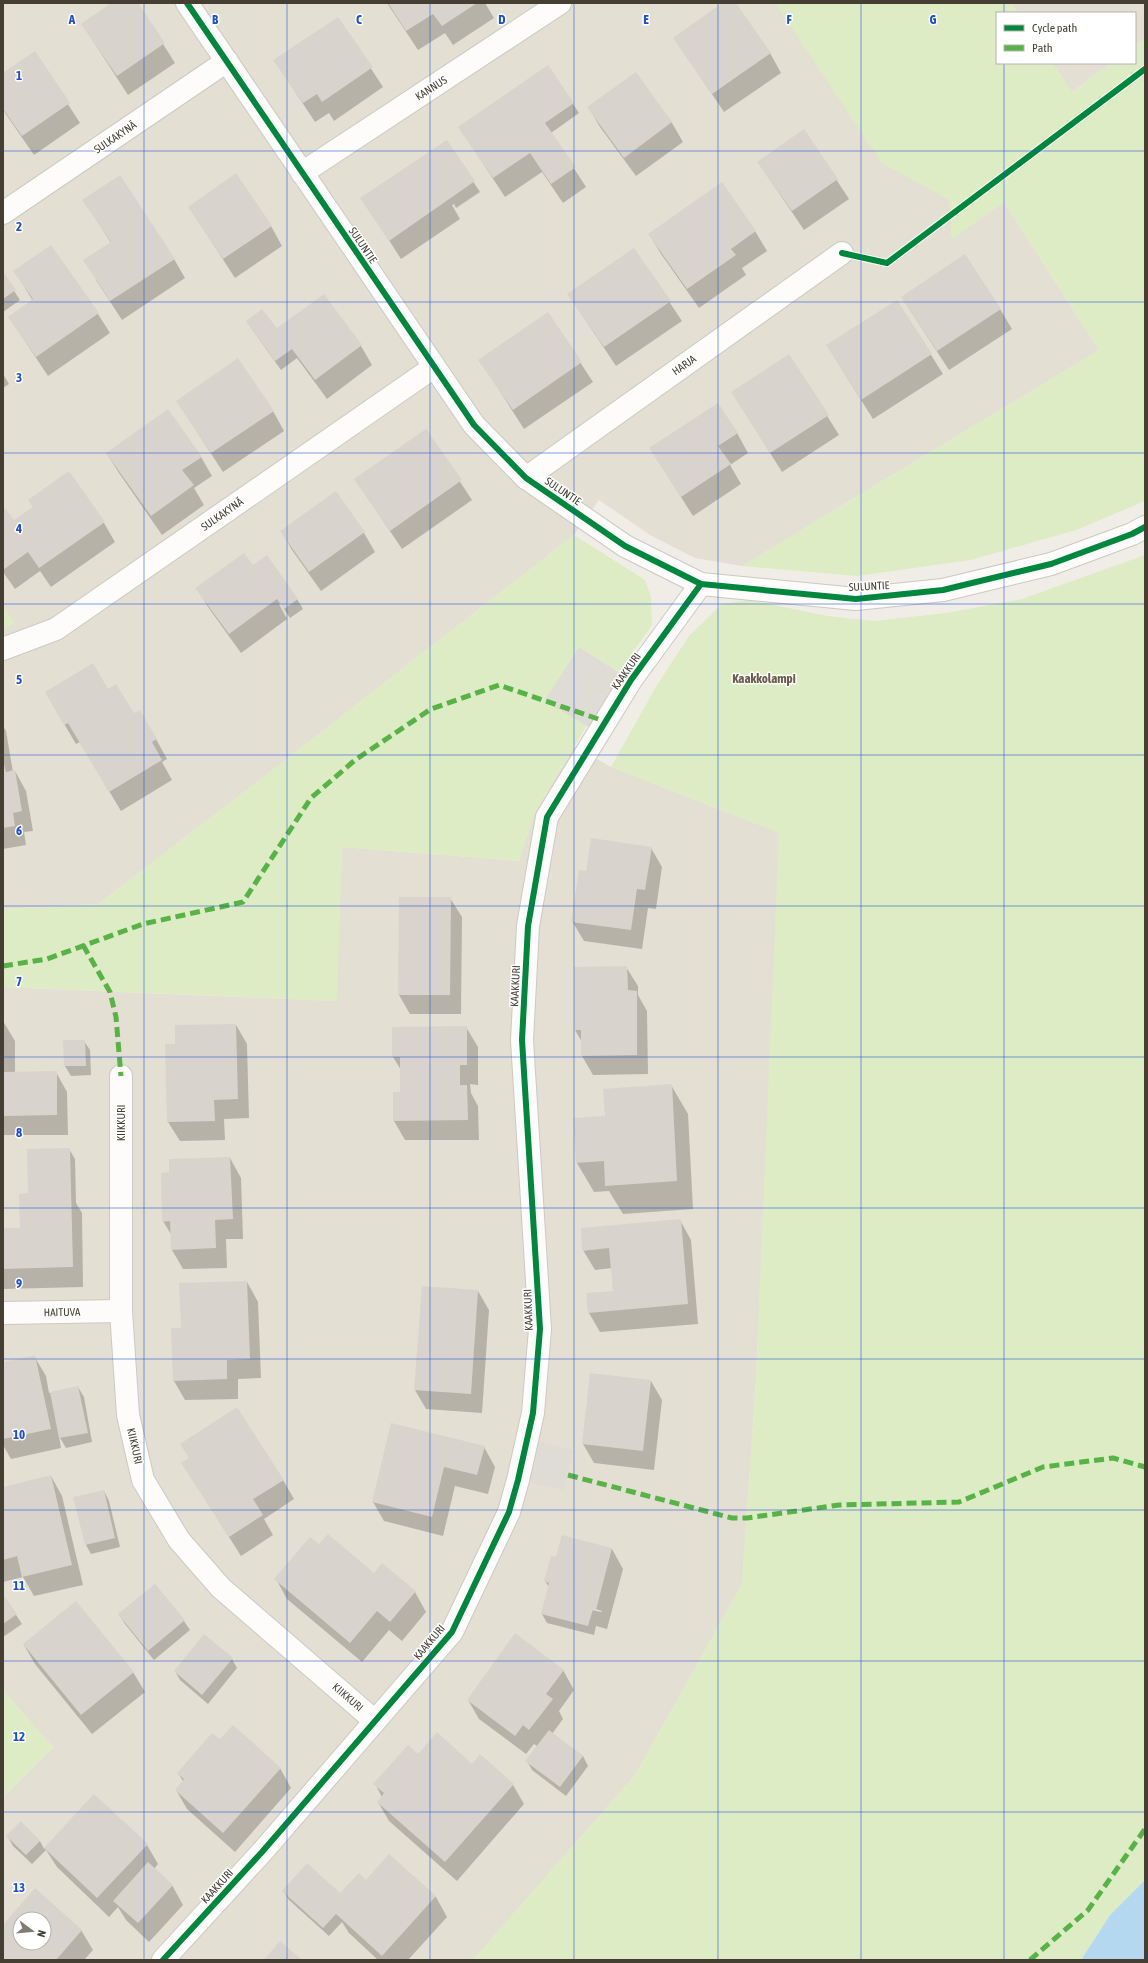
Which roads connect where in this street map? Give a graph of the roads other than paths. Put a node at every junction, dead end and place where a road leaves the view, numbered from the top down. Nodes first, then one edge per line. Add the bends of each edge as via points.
1 (187, 3) edge
2 (560, 3) edge
3 (228, 61) junction
4 (302, 173) junction
5 (3, 213) edge
6 (842, 253) dead end
7 (434, 367) junction
8 (526, 478) junction
9 (1145, 527) edge
10 (701, 584) junction
11 (3, 649) edge
12 (121, 1076) dead end
13 (121, 1311) junction
14 (3, 1313) edge
15 (375, 1721) junction
16 (163, 1960) edge

1 - 3 street, SULUNTIE
2 - 4 street, KANNUS
3 - 4 street, SULUNTIE
3 - 5 street, SULKAKYNÄ
4 - 7 street, SULUNTIE
6 - 8 street, HARJA
7 - 8 street, SULUNTIE via 474,425
7 - 11 street, SULKAKYNÄ via 56,629
8 - 10 street, SULUNTIE via 625,546
9 - 10 street, SULUNTIE via 1051,564 943,590 856,599
10 - 15 street, KAAKKURI via 631,680 547,817 528,926 522,1040 540,1329 533,1413 508,1512 452,1632
12 - 13 street, KIIKKURI
13 - 14 street, HAITUVA
13 - 15 street, KIIKKURI via 128,1415 143,1480 179,1540 221,1588
15 - 16 street, KAAKKURI via 262,1852

